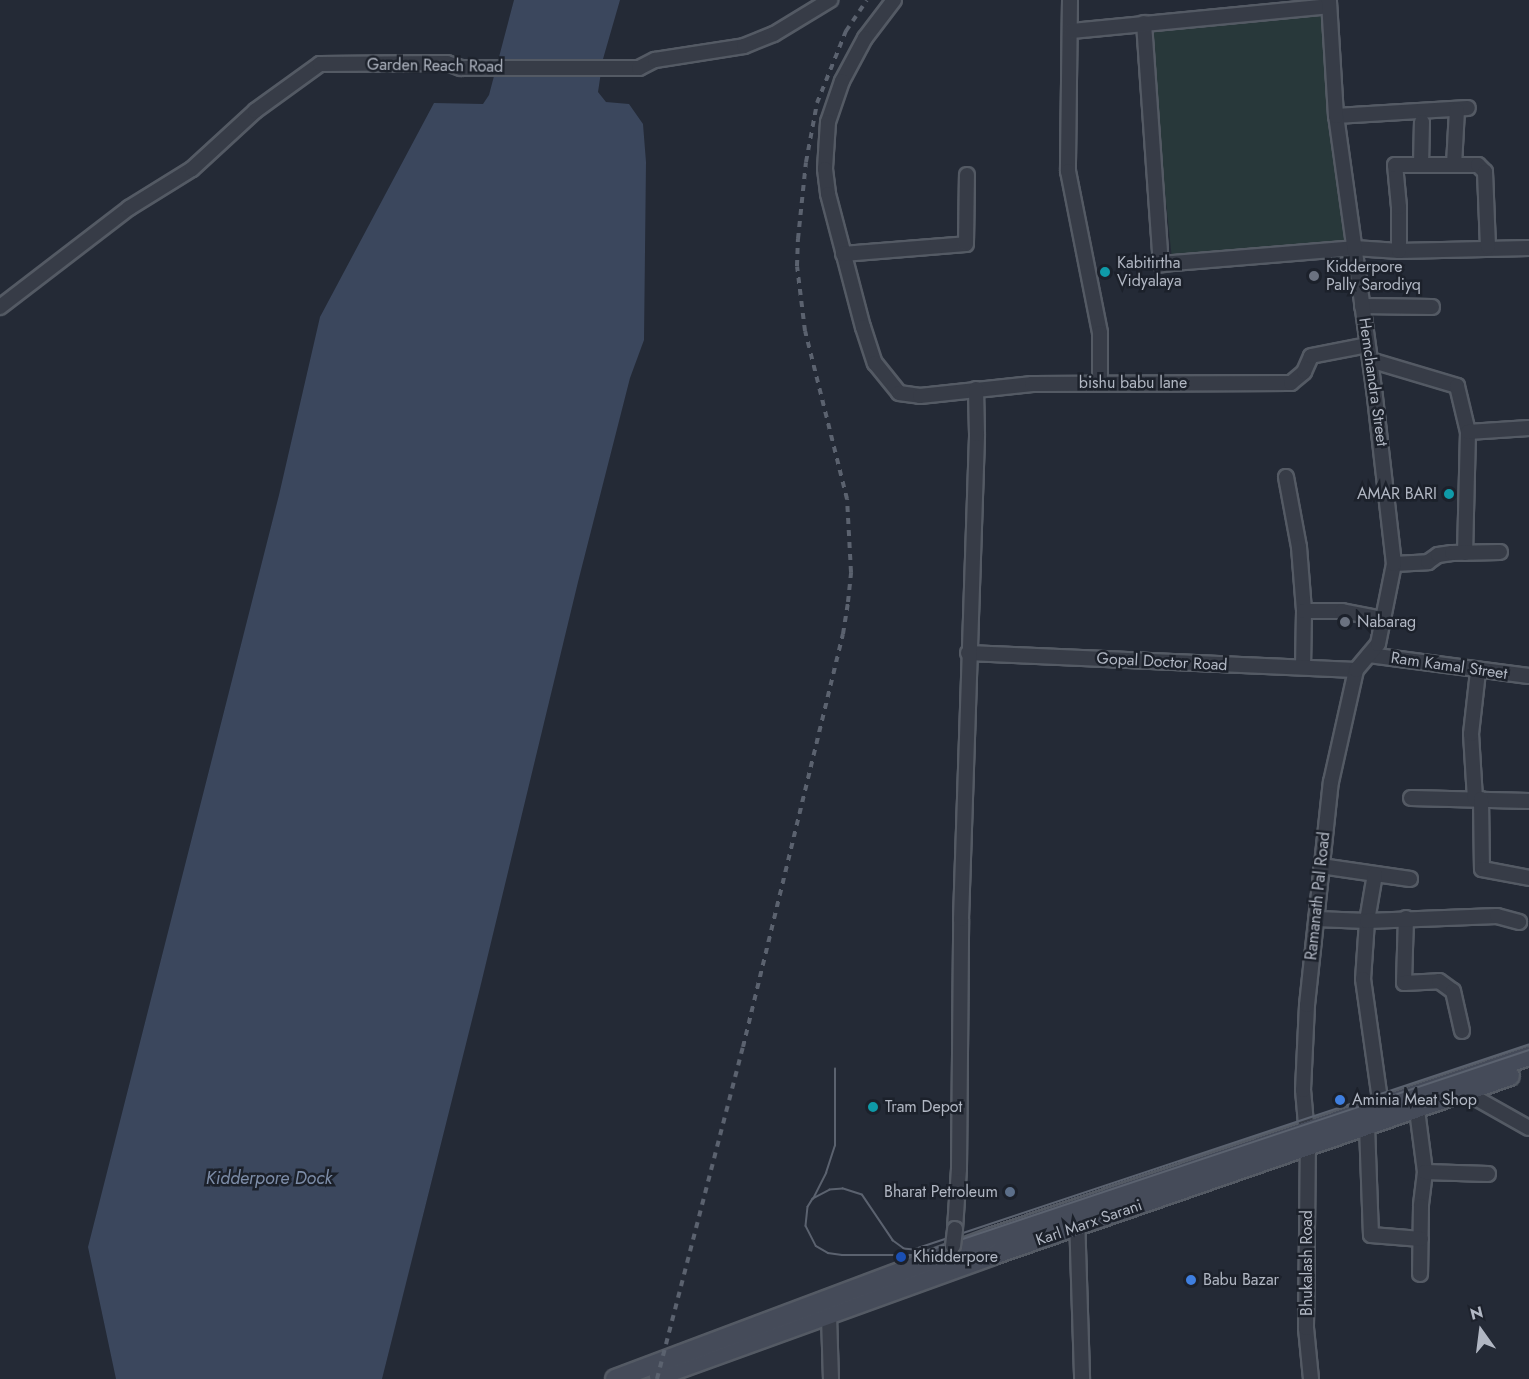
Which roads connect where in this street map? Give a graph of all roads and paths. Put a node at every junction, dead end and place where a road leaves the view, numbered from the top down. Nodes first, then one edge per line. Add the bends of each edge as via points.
1 (830, 0) edge
2 (894, 0) edge
3 (1071, 0) edge
4 (1329, 3) edge
5 (1144, 23) junction
6 (1071, 31) junction
7 (1336, 116) junction
8 (1422, 122) dead end
9 (1421, 165) junction
10 (1454, 165) junction
11 (967, 175) dead end
12 (1488, 247) junction
13 (1354, 248) junction
14 (1529, 248) edge
15 (1399, 250) junction
16 (843, 254) junction
17 (1362, 306) junction
18 (0, 307) edge
19 (1432, 307) dead end
20 (1368, 345) junction
21 (1370, 360) junction
22 (1100, 383) junction
23 (976, 389) junction
24 (1529, 428) edge
25 (1468, 432) junction
26 (1286, 477) dead end
27 (1500, 552) dead end
28 (1465, 553) junction
29 (1394, 564) junction
30 (1304, 611) junction
31 (1383, 619) junction
32 (968, 653) junction
33 (1370, 654) junction
34 (1303, 667) junction
35 (1356, 670) junction
36 (1478, 672) junction
37 (1529, 676) edge
38 (1411, 798) dead end
39 (1478, 799) junction
40 (1529, 801) edge
41 (1322, 866) junction
42 (1375, 874) junction
43 (1529, 878) edge
44 (1410, 879) dead end
45 (1406, 918) junction
46 (1316, 919) junction
47 (1367, 921) junction
48 (1519, 922) dead end
49 (1462, 1031) dead end
50 (1529, 1056) edge
51 (1529, 1069) edge
52 (1464, 1086) junction
53 (1381, 1107) junction
54 (1417, 1110) junction
55 (1367, 1126) junction
56 (1529, 1128) edge
57 (1307, 1140) junction
58 (1425, 1172) junction
59 (1488, 1174) dead end
60 (1077, 1218) junction
61 (1422, 1239) junction
62 (954, 1256) junction
63 (1420, 1274) dead end
64 (829, 1316) junction
65 (615, 1379) edge
66 (650, 1379) edge
67 (831, 1379) edge
68 (1082, 1379) edge
69 (1311, 1379) edge

1 - 18 street, Garden Reach Road via 774,34 744,46 655,60 639,68 320,64 255,111 192,169 129,208
2 - 16 street via 864,38 842,81 828,122 825,169
3 - 6 street
4 - 5 street
4 - 7 street, Hemchandra Street
5 - 6 street
5 - 13 street via 1161,264
6 - 22 street via 1068,171 1100,333
7 - 10 street via 1463,109
7 - 13 street, Hemchandra Street
8 - 9 street
9 - 10 street
9 - 15 street via 1395,165 1400,207
10 - 12 street via 1478,165 1485,172
11 - 16 street via 966,244
12 - 14 street
12 - 15 street
13 - 15 street
13 - 17 street, Hemchandra Street
16 - 23 street, bishu babu lane via 875,363 898,393 920,396
17 - 19 street
17 - 20 street, Hemchandra Street
20 - 21 street, Hemchandra Street
20 - 22 street, bishu babu lane via 1311,356 1304,372 1291,383
21 - 25 street via 1457,386
21 - 29 street, Hemchandra Street
22 - 23 street, bishu babu lane
23 - 32 street
24 - 25 street
25 - 28 street
26 - 30 street via 1299,547
27 - 28 street
28 - 29 street
29 - 31 street, Hemchandra Street
30 - 31 street via 1342,611
30 - 34 street
31 - 33 street, Hemchandra Street via 1378,644
32 - 34 street, Gopal Doctor Road
32 - 62 street, bridge
33 - 35 street, Ramanath Pal Road
33 - 36 street, Ram Kamal Street
34 - 35 street, Gopal Doctor Road
35 - 41 street, Ramanath Pal Road via 1331,782
36 - 37 street, Ram Kamal Street
36 - 39 street via 1472,734
38 - 39 street
39 - 40 street
39 - 43 street via 1482,869
41 - 42 street
41 - 46 street, Ramanath Pal Road
42 - 44 street
42 - 47 street
45 - 47 street
45 - 48 street via 1497,916
45 - 49 street via 1404,983 1439,981 1454,991
46 - 47 street
46 - 57 street, Ramanath Pal Road via 1303,1090
47 - 53 street via 1364,979
50 - 52 main road
51 - 52 main road, Karl Marx Sarani
52 - 53 main road
52 - 54 main road, Karl Marx Sarani
52 - 56 street
53 - 57 main road
54 - 55 main road, Karl Marx Sarani
54 - 58 street
55 - 57 main road, Karl Marx Sarani
55 - 61 street via 1371,1235
57 - 60 main road, Karl Marx Sarani
57 - 69 street, Bhukalash Road via 1306,1328
58 - 59 street
58 - 61 street
60 - 62 main road, Karl Marx Sarani
60 - 68 street
61 - 63 street
62 - 64 main road, Karl Marx Sarani
62 - 65 main road
64 - 66 main road, Karl Marx Sarani
64 - 67 street

